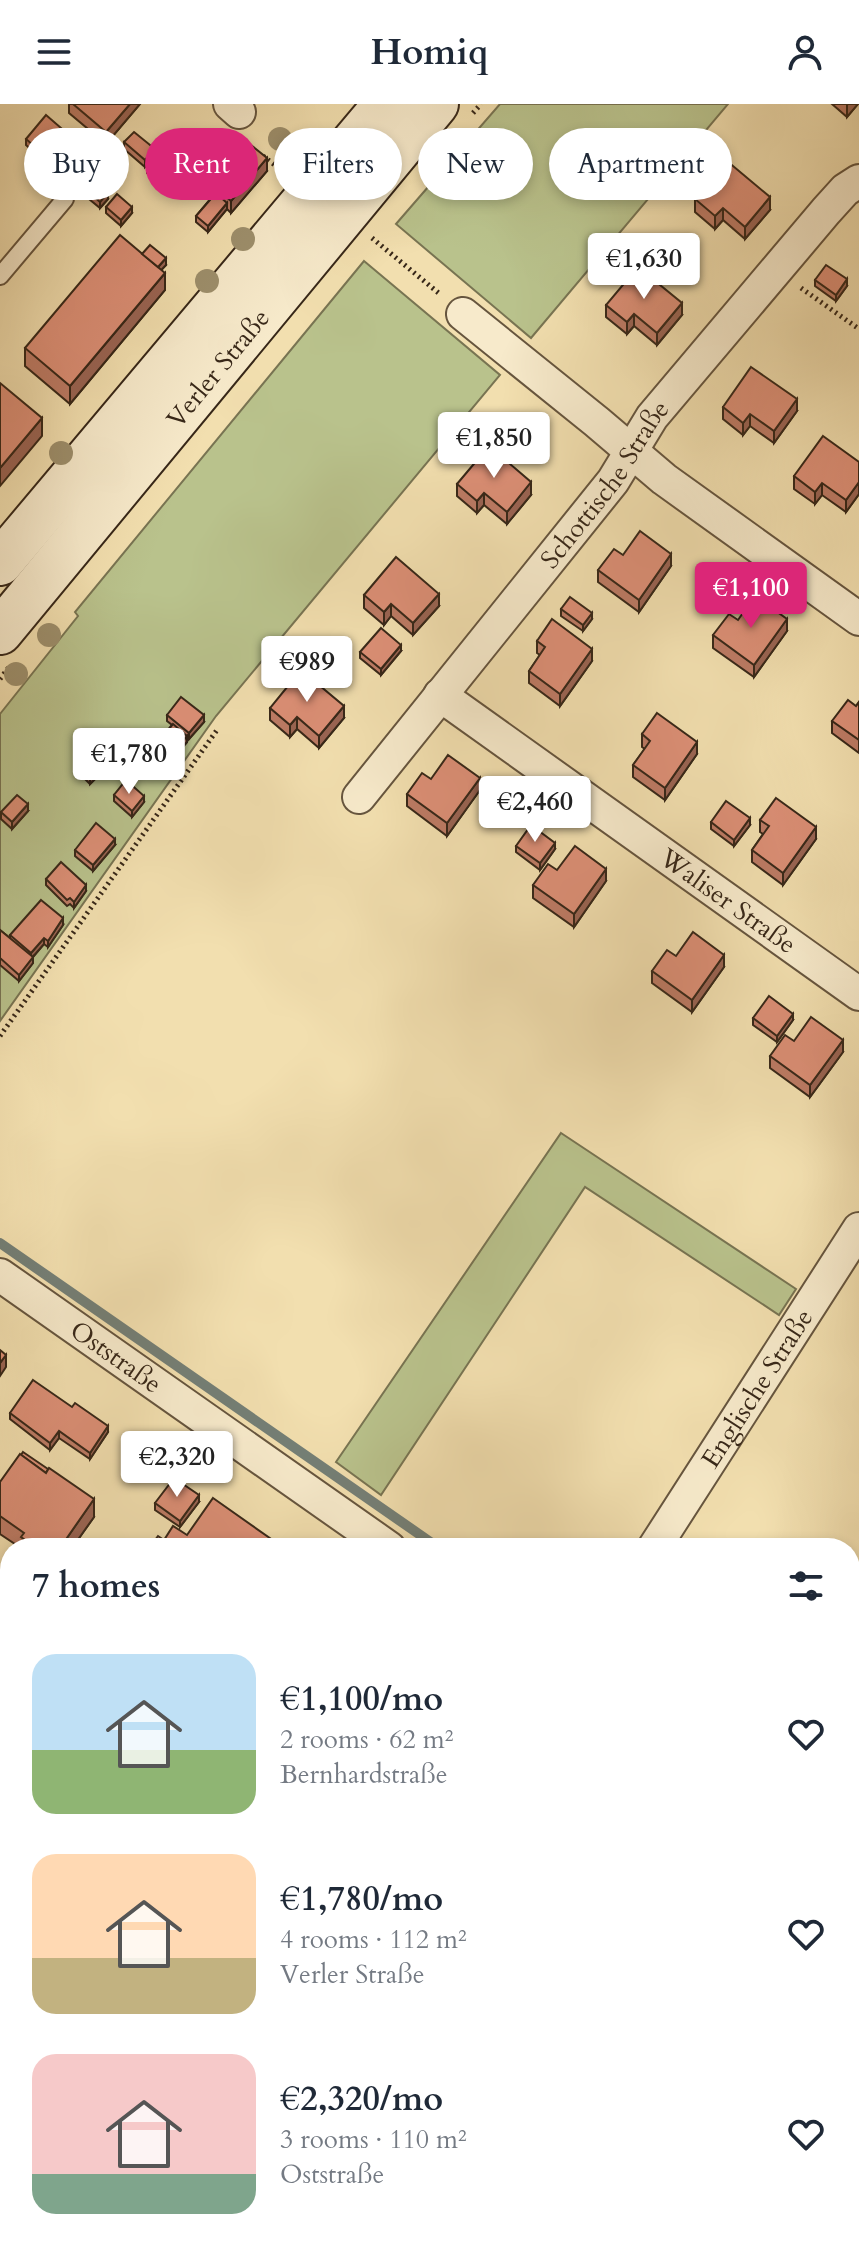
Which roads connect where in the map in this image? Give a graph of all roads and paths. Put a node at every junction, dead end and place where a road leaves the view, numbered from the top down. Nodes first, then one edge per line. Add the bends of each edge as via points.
1 (386, 104) edge
2 (436, 104) edge
3 (237, 107) edge
4 (274, 165) edge
5 (859, 181) edge
6 (64, 200) edge
7 (369, 235) dead end
8 (775, 270) junction
9 (0, 276) edge
10 (463, 314) joint
11 (859, 329) edge
12 (630, 452) junction
13 (0, 563) edge
14 (859, 619) edge
15 (0, 632) edge
16 (440, 695) junction
17 (217, 730) dead end
18 (359, 797) dead end
19 (859, 994) edge
20 (0, 1036) edge
21 (859, 1229) edge
22 (0, 1275) edge
23 (375, 1538) edge
24 (660, 1538) edge

1 - 13 main road, Verler Straße
2 - 15 main road, Verler Straße
3 - 4 path via 233,133
5 - 8 street, Schottische Straße via 845,190
6 - 9 lane
7 - 10 path
8 - 11 path
8 - 12 street, Schottische Straße via 652,417
10 - 12 street
12 - 14 street
12 - 16 street, Schottische Straße via 613,481
16 - 18 street, Schottische Straße
16 - 19 street, Waliser Straße
17 - 20 path
21 - 24 street, Englische Straße
22 - 23 street, Oststraße

